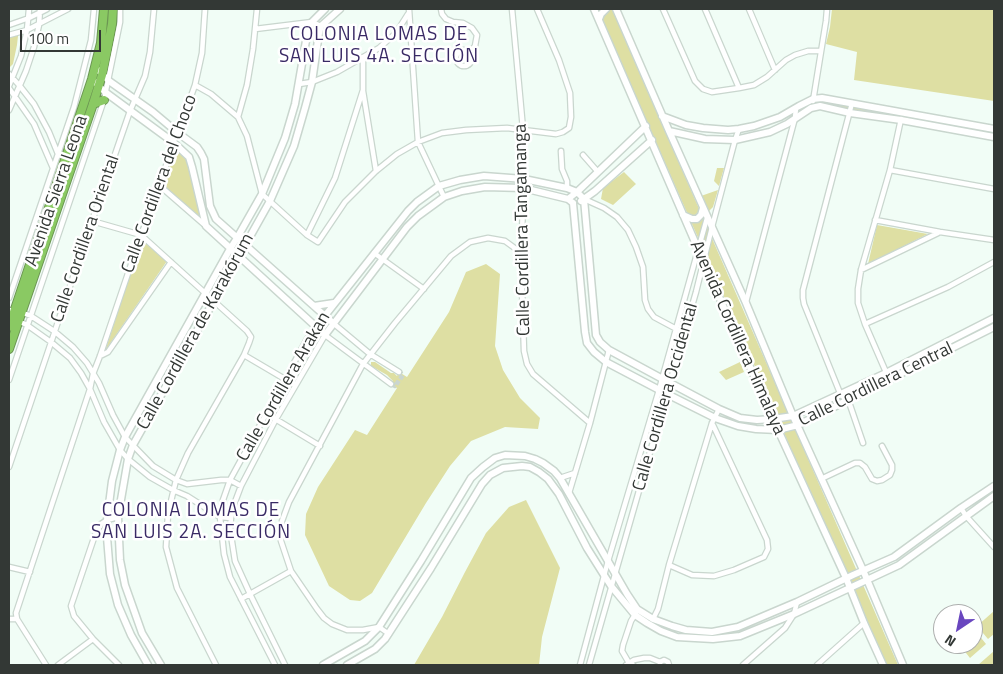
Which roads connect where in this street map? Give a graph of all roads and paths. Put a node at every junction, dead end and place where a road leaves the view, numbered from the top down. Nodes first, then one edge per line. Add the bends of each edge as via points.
1 (28, 9) edge
2 (47, 9) edge
3 (68, 9) edge
4 (94, 9) edge
5 (104, 9) edge
6 (108, 9) edge
7 (113, 9) edge
8 (120, 9) edge
9 (154, 9) edge
10 (205, 9) edge
11 (257, 9) edge
12 (325, 9) edge
13 (340, 9) edge
14 (441, 9) edge
15 (512, 9) edge
16 (537, 9) edge
17 (594, 9) edge
18 (606, 9) edge
19 (616, 9) edge
20 (663, 9) edge
21 (705, 9) edge
22 (749, 9) edge
23 (827, 9) edge
24 (40, 11) edge
25 (409, 11) edge
26 (29, 18) junction
27 (599, 19) junction
28 (312, 22) junction
29 (112, 24) junction
30 (9, 25) edge
31 (39, 25) junction
32 (321, 26) junction
33 (255, 29) junction
34 (28, 30) junction
35 (9, 35) edge
36 (821, 51) junction
37 (469, 53) dead end
38 (363, 57) junction
39 (775, 70) junction
40 (98, 71) junction
41 (11, 75) edge
42 (108, 80) junction
43 (95, 82) junction
44 (312, 82) junction
45 (299, 84) junction
46 (20, 85) junction
47 (195, 85) junction
48 (9, 87) edge
49 (739, 88) junction
50 (362, 90) junction
51 (15, 96) junction
52 (104, 96) junction
53 (813, 99) junction
54 (135, 100) junction
55 (852, 103) junction
56 (93, 104) junction
57 (796, 108) junction
58 (811, 108) junction
59 (9, 110) edge
60 (130, 111) junction
61 (901, 112) junction
62 (850, 113) junction
63 (662, 116) junction
64 (238, 117) junction
65 (795, 118) junction
66 (900, 120) junction
67 (646, 126) junction
68 (522, 129) junction
69 (740, 129) junction
70 (994, 129) edge
71 (668, 131) junction
72 (178, 133) junction
73 (994, 137) edge
74 (652, 140) junction
75 (735, 140) junction
76 (173, 142) junction
77 (418, 142) junction
78 (560, 151) dead end
79 (58, 154) junction
80 (583, 156) dead end
81 (53, 168) junction
82 (890, 170) junction
83 (376, 171) junction
84 (598, 172) junction
85 (524, 179) junction
86 (160, 186) junction
87 (439, 186) junction
88 (523, 188) junction
89 (567, 188) junction
90 (994, 189) edge
91 (577, 192) junction
92 (262, 194) junction
93 (444, 197) junction
94 (584, 199) junction
95 (270, 201) junction
96 (570, 201) junction
97 (703, 208) junction
98 (683, 215) junction
99 (707, 218) junction
100 (876, 220) junction
101 (92, 221) junction
102 (206, 226) junction
103 (712, 227) junction
104 (940, 232) junction
105 (141, 235) junction
106 (307, 235) junction
107 (237, 238) junction
108 (994, 240) edge
109 (245, 246) junction
110 (230, 249) junction
111 (698, 249) junction
112 (374, 253) junction
113 (239, 257) junction
114 (522, 259) junction
115 (383, 260) junction
116 (704, 261) junction
117 (171, 262) junction
118 (994, 262) edge
119 (861, 270) junction
120 (424, 288) junction
121 (205, 293) junction
122 (9, 298) edge
123 (214, 300) junction
124 (334, 303) junction
125 (746, 303) junction
126 (314, 306) junction
127 (15, 311) edge
128 (324, 315) junction
129 (31, 316) junction
130 (994, 318) edge
131 (12, 322) edge
132 (333, 323) junction
133 (864, 324) junction
134 (27, 325) junction
135 (316, 327) junction
136 (994, 327) edge
137 (675, 329) junction
138 (54, 331) junction
139 (684, 333) junction
140 (325, 335) junction
141 (51, 342) junction
142 (9, 348) edge
143 (931, 349) junction
144 (609, 350) junction
145 (370, 354) junction
146 (244, 355) junction
147 (100, 356) junction
148 (935, 356) junction
149 (606, 362) junction
150 (364, 364) junction
151 (399, 372) dead end
152 (886, 373) junction
153 (93, 374) junction
154 (662, 379) junction
155 (9, 380) edge
156 (286, 380) junction
157 (889, 380) junction
158 (670, 383) junction
159 (391, 384) dead end
160 (295, 385) junction
161 (90, 390) junction
162 (659, 390) junction
163 (840, 393) junction
164 (667, 394) junction
165 (846, 401) junction
166 (719, 409) junction
167 (267, 414) junction
168 (793, 416) junction
169 (276, 419) junction
170 (773, 420) junction
171 (713, 421) junction
172 (590, 423) junction
173 (798, 425) junction
174 (778, 430) junction
175 (125, 437) junction
176 (863, 442) dead end
177 (133, 445) junction
178 (320, 446) junction
179 (882, 446) dead end
180 (120, 450) junction
181 (514, 455) junction
182 (128, 459) junction
183 (514, 466) junction
184 (9, 467) edge
185 (576, 473) junction
186 (560, 478) junction
187 (822, 479) junction
188 (176, 480) junction
189 (230, 480) junction
190 (241, 486) junction
191 (994, 486) edge
192 (172, 490) junction
193 (988, 490) junction
194 (569, 493) junction
195 (994, 497) edge
196 (961, 508) junction
197 (966, 516) junction
198 (118, 517) junction
199 (220, 517) junction
200 (231, 518) junction
201 (107, 520) junction
202 (597, 543) junction
203 (994, 547) edge
204 (587, 548) junction
205 (894, 557) junction
206 (421, 561) junction
207 (608, 561) junction
208 (669, 565) junction
209 (899, 565) junction
210 (9, 567) edge
211 (432, 568) junction
212 (863, 570) junction
213 (291, 571) junction
214 (30, 572) junction
215 (615, 573) junction
216 (604, 576) junction
217 (846, 578) junction
218 (868, 580) junction
219 (611, 586) junction
220 (850, 588) junction
221 (250, 594) junction
222 (241, 599) junction
223 (797, 602) junction
224 (636, 612) junction
225 (794, 614) junction
226 (9, 619) edge
227 (17, 619) junction
228 (653, 620) junction
229 (864, 623) junction
230 (379, 627) junction
231 (389, 634) junction
232 (92, 639) junction
233 (629, 664) edge
234 (660, 664) edge
235 (46, 665) edge
236 (58, 665) edge
237 (120, 665) edge
238 (148, 665) edge
239 (161, 665) edge
240 (216, 665) edge
241 (275, 665) edge
242 (286, 665) edge
243 (322, 665) edge
244 (347, 665) edge
245 (580, 665) edge
246 (589, 665) edge
247 (669, 665) edge
248 (743, 665) edge
249 (817, 665) edge
250 (883, 665) edge
251 (904, 665) edge

1 - 26 street
2 - 24 street
3 - 31 street
4 - 79 street, Avenida Sierra Leona via 81,83
5 - 40 highway, Avenida Sierra Leona
6 - 29 highway
7 - 29 highway, Avenida Sierra Leona
8 - 42 street, Avenida Sierra Leona
9 - 54 street, Calle Cordillera Oriental via 150,52
10 - 47 street, Calle Cordillera del Choco via 202,53
11 - 33 street
12 - 28 street, Calle Cordillera de Karakórum
13 - 32 street
14 - 37 street via 446,19 463,23 477,35 475,46
15 - 68 street, Calle Cordillera Tangamanga
16 - 68 street via 570,94 571,117 569,128 556,134
17 - 27 street, Avenida Cordillera Himalaya
18 - 27 street
19 - 63 street, Avenida Cordillera Himalaya
20 - 49 street via 695,81 712,92
21 - 49 street
22 - 39 street
23 - 36 street
24 - 26 street
24 - 31 street
25 - 38 street via 396,32
25 - 77 street
26 - 30 street
26 - 34 street
27 - 67 street, Avenida Cordillera Himalaya
28 - 32 street
28 - 33 street
28 - 45 street, Calle Cordillera de Karakórum
29 - 40 highway, Avenida Sierra Leona
31 - 34 street
31 - 46 street
32 - 44 street, Calle Cordillera de Karakórum
33 - 64 street via 247,85
34 - 35 street
34 - 41 street via 21,56
36 - 39 street via 795,55
36 - 53 street
38 - 44 street
38 - 50 street
39 - 49 street via 754,85
40 - 42 street
40 - 43 highway, Avenida Sierra Leona
41 - 46 street
41 - 48 street
42 - 52 street, Avenida Sierra Leona
42 - 54 street
43 - 52 street
43 - 56 highway, Avenida Sierra Leona
43 - 127 highway, Avenida Sierra Leona
44 - 45 street
44 - 95 street, Calle Cordillera de Karakórum via 294,146
45 - 92 street, Calle Cordillera de Karakórum via 285,138
46 - 51 street
46 - 79 street via 41,116
47 - 64 street
47 - 72 street, Calle Cordillera del Choco
48 - 51 street
50 - 83 street
50 - 106 street via 335,178
51 - 59 street
51 - 81 street via 34,124
52 - 56 highway
52 - 60 street
52 - 129 street, Avenida Sierra Leona
53 - 55 street
53 - 57 street
53 - 58 street
54 - 60 street, Calle Cordillera Oriental
54 - 72 street
55 - 61 street
55 - 62 street
56 - 127 highway, Avenida Sierra Leona
57 - 65 street
57 - 69 street via 780,117
58 - 62 street via 820,106
58 - 65 street
60 - 76 street
60 - 101 street, Calle Cordillera Oriental
61 - 66 street
61 - 70 street
62 - 66 street
62 - 163 street via 803,290 804,304
63 - 69 street via 703,128
63 - 71 street, Avenida Cordillera Himalaya
64 - 92 street via 247,136
65 - 75 street via 770,132
65 - 125 street
66 - 73 street
66 - 82 street
67 - 74 street, Avenida Cordillera Himalaya
67 - 84 street
68 - 77 street via 442,133
68 - 85 street, Calle Cordillera Tangamanga
69 - 75 street, Calle Cordillera Occidental
71 - 75 street via 705,139
71 - 97 street, Avenida Cordillera Himalaya
72 - 76 street, Calle Cordillera del Choco
72 - 107 street via 201,153 213,215
74 - 94 street
74 - 98 street, Avenida Cordillera Himalaya
75 - 103 street, Calle Cordillera Occidental
76 - 86 street, Calle Cordillera del Choco
76 - 102 street via 191,162
77 - 83 street
77 - 87 street
78 - 89 street
79 - 81 street, Avenida Sierra Leona
80 - 84 street
81 - 122 street, Avenida Sierra Leona
82 - 90 street
82 - 100 street
83 - 106 street via 345,202 318,242
84 - 91 street
85 - 87 street, Calle Cordillera Arakan via 484,176
85 - 88 street, Calle Cordillera Tangamanga
85 - 89 street, Calle Cordillera Arakan
86 - 102 street
86 - 105 street, Calle Cordillera del Choco
87 - 93 street
87 - 112 street, Calle Cordillera Arakan via 408,211
88 - 93 street, Calle Cordillera Arakan via 485,187
88 - 96 street, Calle Cordillera Arakan
88 - 114 street, Calle Cordillera Tangamanga
89 - 91 street, Calle Cordillera Arakan
91 - 94 street, Calle Cordillera Arakan
91 - 96 street
92 - 95 street
92 - 107 street, Calle Cordillera de Karakórum
93 - 115 street, Calle Cordillera Arakan via 418,216
94 - 96 street
94 - 137 street, Calle Cordillera Arakan via 617,217 628,230 643,267 648,309 654,317
94 - 144 street, Calle Cordillera Central via 596,334
95 - 106 street
95 - 109 street, Calle Cordillera de Karakórum
96 - 149 street, Calle Cordillera Central via 585,332 594,352
97 - 98 street via 697,219
97 - 99 street, Avenida Cordillera Himalaya
98 - 111 street, Avenida Cordillera Himalaya
99 - 103 street, Avenida Cordillera Himalaya
99 - 111 street, Calle Cordillera Occidental
100 - 104 street
100 - 119 street
101 - 105 street
101 - 138 street, Calle Cordillera Oriental
102 - 110 street
103 - 116 street, Calle Cordillera Occidental
103 - 125 street, Avenida Cordillera Himalaya
104 - 108 street
104 - 119 street
105 - 117 street
105 - 147 street, Calle Cordillera del Choco
107 - 109 street
107 - 110 street, Calle Cordillera de Karakórum
109 - 113 street, Calle Cordillera de Karakórum
109 - 126 street
110 - 113 street
110 - 121 street, Calle Cordillera de Karakórum
111 - 116 street, Avenida Cordillera Himalaya
111 - 137 street, Calle Cordillera Occidental
112 - 115 street
112 - 124 street, Calle Cordillera Arakan
113 - 123 street, Calle Cordillera de Karakórum
113 - 135 street
114 - 120 street via 516,249 505,241 488,238 470,242 451,256
114 - 172 street, Calle Cordillera Tangamanga via 527,364 534,374
115 - 120 street
115 - 132 street, Calle Cordillera Arakan
116 - 139 street, Calle Cordillera Occidental
116 - 170 street, Avenida Cordillera Himalaya
117 - 121 street
117 - 147 street, Calle Cordillera del Choco via 108,352
118 - 133 street via 948,287
119 - 133 street via 858,303
120 - 145 street
121 - 123 street
121 - 175 street, Calle Cordillera de Karakórum
123 - 146 street via 251,337
123 - 177 street, Calle Cordillera de Karakórum
124 - 126 street
124 - 128 street, Calle Cordillera Arakan
125 - 168 street, Avenida Cordillera Himalaya
126 - 128 street
127 - 129 street
127 - 131 highway, Avenida Sierra Leona
128 - 132 street
128 - 135 street, Calle Cordillera Arakan
129 - 134 street, Avenida Sierra Leona
129 - 138 street
130 - 143 street, Calle Cordillera Central
131 - 134 street
131 - 142 highway, Avenida Sierra Leona
132 - 140 street, Calle Cordillera Arakan
132 - 145 street
133 - 152 street
134 - 141 street
134 - 155 street, Avenida Sierra Leona
135 - 140 street
135 - 156 street, Calle Cordillera Arakan
136 - 148 street, Calle Cordillera Central
137 - 139 street, Calle Cordillera Arakan
137 - 154 street, Calle Cordillera Occidental
138 - 141 street, Calle Cordillera Oriental
138 - 153 street via 73,347
139 - 158 street, Calle Cordillera Occidental
140 - 150 street
140 - 160 street, Calle Cordillera Arakan
141 - 161 street via 70,358
141 - 184 street, Calle Cordillera Oriental
143 - 148 street
143 - 152 street, Calle Cordillera Central
144 - 149 street
144 - 154 street, Calle Cordillera Central
145 - 150 street
145 - 151 street
146 - 156 street
146 - 188 street via 188,452
147 - 153 street, Calle Cordillera del Choco
148 - 157 street, Calle Cordillera Central
149 - 162 street, Calle Cordillera Central
149 - 172 street
150 - 159 street
150 - 178 street
152 - 157 street
152 - 163 street, Calle Cordillera Central
153 - 161 street, Calle Cordillera del Choco
153 - 175 street
154 - 158 street, Calle Cordillera Central
154 - 162 street, Calle Cordillera Occidental
156 - 160 street
156 - 167 street, Calle Cordillera Arakan
157 - 165 street, Calle Cordillera Central
158 - 164 street, Calle Cordillera Occidental
158 - 166 street, Calle Cordillera Central
160 - 169 street, Calle Cordillera Arakan
161 - 180 street
161 - 214 street, Calle Cordillera del Choco
162 - 164 street, Calle Cordillera Central
162 - 207 street, Calle Cordillera Occidental
163 - 165 street
163 - 168 street, Calle Cordillera Central
164 - 171 street, Calle Cordillera Central
164 - 215 street, Calle Cordillera Occidental
165 - 173 street, Calle Cordillera Central
165 - 176 street
166 - 170 street, Calle Cordillera Central via 740,418
166 - 171 street
167 - 169 street
167 - 189 street, Calle Cordillera Arakan
168 - 170 street, Calle Cordillera Central
168 - 173 street, Avenida Cordillera Himalaya
169 - 178 street
169 - 190 street, Calle Cordillera Arakan
170 - 174 street, Avenida Cordillera Himalaya
171 - 174 street, Calle Cordillera Central
171 - 208 street
171 - 208 street via 767,540 768,549 764,557 714,576 692,575
172 - 185 street
173 - 174 street, Calle Cordillera Central
173 - 187 street, Avenida Cordillera Himalaya
174 - 217 street, Avenida Cordillera Himalaya
175 - 177 street
175 - 180 street, Calle Cordillera de Karakórum
177 - 182 street, Calle Cordillera de Karakórum
177 - 188 street via 153,466
178 - 213 street via 289,502 282,522 281,541
179 - 187 street via 892,465 890,476 877,481 865,467 855,463
180 - 182 street
180 - 201 street, Calle Cordillera de Karakórum
181 - 183 street
181 - 186 street via 543,463
181 - 206 street via 495,458 471,478
182 - 192 street
182 - 198 street, Calle Cordillera de Karakórum
183 - 204 street via 530,467 548,479
183 - 211 street via 490,475 482,484
185 - 186 street
185 - 194 street
186 - 194 street
187 - 212 street, Avenida Cordillera Himalaya
188 - 189 street via 187,484
188 - 192 street
189 - 190 street
189 - 199 street, Calle Cordillera Arakan
190 - 200 street, Calle Cordillera Arakan
191 - 193 street
192 - 199 street
192 - 240 street via 166,547 177,588
193 - 195 street
193 - 196 street
194 - 202 street
195 - 197 street
196 - 197 street
196 - 205 street
197 - 203 street
197 - 209 street
198 - 201 street
198 - 239 street, Calle Cordillera de Karakórum via 125,585 142,633
199 - 200 street
199 - 222 street, Calle Cordillera Arakan via 224,554 230,577
200 - 221 street, Calle Cordillera Arakan via 235,561
201 - 232 street via 95,535 71,606 74,616
201 - 238 street, Calle Cordillera de Karakórum via 110,574 118,604
202 - 204 street
202 - 207 street
204 - 216 street
205 - 209 street
205 - 212 street
206 - 211 street
206 - 230 street
207 - 215 street
207 - 216 street, Calle Cordillera Occidental
208 - 228 street
209 - 218 street
210 - 214 street
211 - 231 street
212 - 217 street
212 - 218 street, Avenida Cordillera Himalaya
213 - 221 street
213 - 230 street via 317,609 332,624 347,630
214 - 227 street, Calle Cordillera del Choco via 16,613
215 - 219 street, Calle Cordillera Occidental
215 - 224 street
216 - 219 street
216 - 245 street, Calle Cordillera Occidental
217 - 220 street, Avenida Cordillera Himalaya
217 - 223 street
218 - 220 street
218 - 251 street, Avenida Cordillera Himalaya
219 - 224 street
219 - 246 street, Calle Cordillera Occidental
220 - 225 street
220 - 229 street, Avenida Cordillera Himalaya
221 - 222 street
221 - 242 street, Calle Cordillera Arakan
222 - 241 street, Calle Cordillera Arakan
223 - 225 street
223 - 228 street via 738,627 712,632 686,630
224 - 225 street via 647,623 677,637 713,639 740,636
224 - 228 street
224 - 233 street via 622,651
225 - 248 street via 785,628
226 - 227 street
227 - 235 street
229 - 249 street
229 - 250 street, Avenida Cordillera Himalaya
230 - 231 street
230 - 243 street via 365,641
231 - 244 street via 375,649
232 - 236 street
232 - 237 street
233 - 234 street via 644,658
234 - 247 street via 665,660

